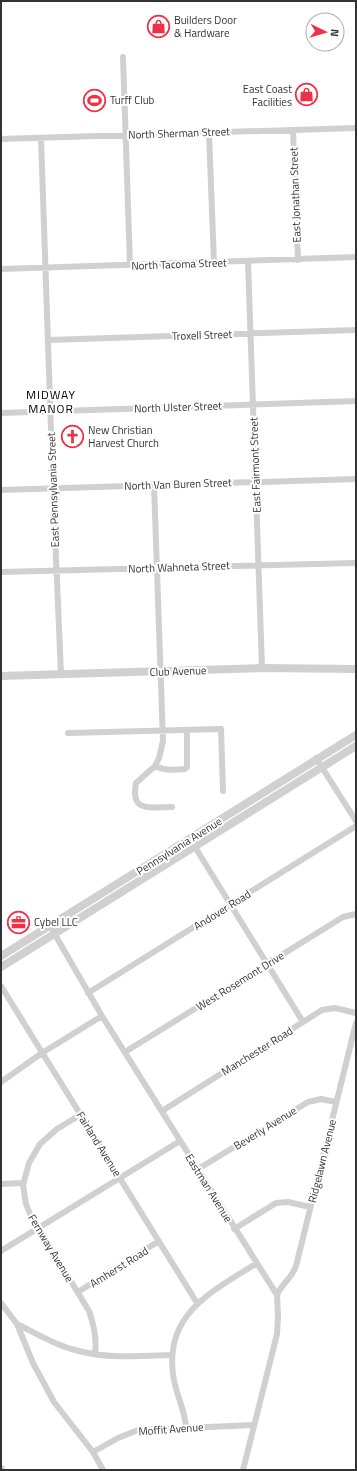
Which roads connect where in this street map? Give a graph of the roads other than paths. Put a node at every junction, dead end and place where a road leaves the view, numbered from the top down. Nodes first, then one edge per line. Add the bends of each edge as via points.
1 (123, 58) dead end
2 (356, 128) edge
3 (293, 130) junction
4 (209, 133) junction
5 (126, 135) junction
6 (41, 138) junction
7 (1, 139) edge
8 (356, 257) edge
9 (298, 260) junction
10 (214, 262) junction
11 (248, 262) junction
12 (130, 265) junction
13 (45, 268) junction
14 (1, 269) edge
15 (356, 330) edge
16 (251, 333) junction
17 (48, 340) junction
18 (356, 401) edge
19 (253, 405) junction
20 (50, 411) junction
21 (1, 414) edge
22 (356, 479) edge
23 (256, 482) junction
24 (154, 485) junction
25 (53, 488) junction
26 (1, 490) edge
27 (356, 563) edge
28 (258, 564) junction
29 (158, 568) junction
30 (56, 571) junction
31 (1, 572) edge
32 (262, 668) junction
33 (356, 669) edge
34 (161, 672) junction
35 (61, 674) junction
36 (1, 676) edge
37 (162, 730) junction
38 (187, 730) junction
39 (68, 733) dead end
40 (356, 735) edge
41 (356, 746) edge
42 (316, 758) junction
43 (155, 766) junction
44 (322, 767) junction
45 (223, 791) dead end
46 (172, 807) dead end
47 (356, 821) edge
48 (356, 826) edge
49 (195, 847) junction
50 (230, 905) junction
51 (356, 914) edge
52 (50, 926) junction
53 (54, 934) junction
54 (1, 956) edge
55 (266, 964) junction
56 (1, 967) edge
57 (1, 986) edge
58 (88, 994) junction
59 (356, 1013) edge
60 (102, 1016) junction
61 (303, 1022) junction
62 (356, 1023) edge
63 (125, 1052) junction
64 (42, 1054) junction
65 (1, 1082) edge
66 (336, 1102) junction
67 (162, 1111) junction
68 (80, 1115) junction
69 (180, 1141) junction
70 (198, 1169) junction
71 (120, 1178) junction
72 (23, 1183) junction
73 (1, 1184) edge
74 (310, 1207) junction
75 (38, 1228) junction
76 (234, 1228) junction
77 (159, 1241) junction
78 (1, 1251) edge
79 (257, 1263) junction
80 (78, 1292) junction
81 (277, 1295) junction
82 (1, 1303) edge
83 (197, 1303) junction
84 (17, 1324) junction
85 (95, 1354) junction
86 (172, 1355) junction
87 (254, 1425) junction
88 (186, 1427) junction
89 (93, 1452) junction
90 (103, 1470) edge
91 (243, 1470) edge

1 - 5 street
2 - 3 street, North Sherman Street
3 - 4 street, North Sherman Street
3 - 9 street, East Jonathan Street
4 - 5 street, North Sherman Street
4 - 10 street
5 - 6 street, North Sherman Street
5 - 12 street
6 - 7 street, North Sherman Street
6 - 13 street, East Pennsylvania Street
8 - 9 street, North Tacoma Street
9 - 11 street, North Tacoma Street
10 - 11 street, North Tacoma Street
10 - 12 street, North Tacoma Street
11 - 16 street, East Fairmont Street
12 - 13 street, North Tacoma Street
13 - 14 street, North Tacoma Street
13 - 17 street, East Pennsylvania Street
15 - 16 street, Troxell Street
16 - 17 street, Troxell Street
16 - 19 street, East Fairmont Street
17 - 20 street, East Pennsylvania Street
18 - 19 street, North Ulster Street
19 - 20 street, North Ulster Street
19 - 23 street, East Fairmont Street
20 - 21 street, North Ulster Street
20 - 25 street, East Pennsylvania Street
22 - 23 street, North Van Buren Street
23 - 24 street, North Van Buren Street
23 - 28 street, East Fairmont Street
24 - 25 street, North Van Buren Street
24 - 29 street
25 - 26 street, North Van Buren Street
25 - 30 street, East Pennsylvania Street
27 - 28 street, North Wahneta Street via 262,566
28 - 29 street, North Wahneta Street
28 - 32 street, East Fairmont Street
29 - 30 street, North Wahneta Street
29 - 34 street
30 - 31 street, North Wahneta Street
30 - 35 street, East Pennsylvania Street
32 - 33 street, Club Avenue
32 - 34 street, Club Avenue
34 - 35 street, Club Avenue
34 - 37 street
35 - 36 street, Club Avenue
37 - 38 street
37 - 39 street
37 - 43 street via 162,749
38 - 43 street via 187,767 162,769
38 - 45 street via 221,729
40 - 42 street, Pennsylvania Avenue
41 - 44 street, Pennsylvania Avenue
42 - 44 street
42 - 52 street, Pennsylvania Avenue
43 - 46 street via 136,783 137,803 142,807
44 - 47 street
44 - 49 street, Pennsylvania Avenue
48 - 50 street, Andover Road
49 - 50 street
49 - 53 street, Pennsylvania Avenue
50 - 55 street
50 - 58 street, Andover Road
51 - 55 street, West Rosemont Drive via 342,917
52 - 53 street, Eastman Avenue
52 - 54 street, Pennsylvania Avenue
53 - 56 street, Pennsylvania Avenue
53 - 58 street, Eastman Avenue
55 - 61 street
55 - 63 street, West Rosemont Drive
57 - 64 street, Fairland Avenue
58 - 60 street, Eastman Avenue
59 - 61 street, Manchester Road via 328,1008
60 - 63 street, Eastman Avenue
60 - 64 street
61 - 67 street, Manchester Road
62 - 66 street, Ridgelawn Avenue
63 - 67 street, Eastman Avenue
64 - 65 street
64 - 68 street, Fairland Avenue
66 - 70 street, Beverly Avenue via 321,1099 308,1102
66 - 74 street, Ridgelawn Avenue
67 - 69 street, Eastman Avenue
68 - 71 street, Fairland Avenue
68 - 72 street, Fernway Avenue via 40,1144 29,1162
69 - 70 street, Eastman Avenue
69 - 71 street
70 - 76 street, Eastman Avenue
71 - 75 street
71 - 77 street, Fairland Avenue
72 - 73 street
72 - 75 street, Fernway Avenue via 26,1204
74 - 76 street via 288,1202 276,1203
74 - 81 street, Ridgelawn Avenue via 294,1272
75 - 78 street
75 - 80 street, Fernway Avenue
76 - 79 street, Eastman Avenue
77 - 80 street, Amherst Road
77 - 83 street, Fairland Avenue
79 - 81 street, Eastman Avenue
79 - 83 street
80 - 85 street, Fernway Avenue via 93,1324
81 - 87 street via 277,1334
82 - 84 street
83 - 86 street via 181,1325
84 - 85 street via 60,1345
84 - 89 street via 33,1363 54,1402
85 - 86 street
86 - 88 street via 173,1376 184,1411
87 - 88 street, Moffit Avenue
87 - 91 street
88 - 89 street, Moffit Avenue via 132,1432
89 - 90 street

